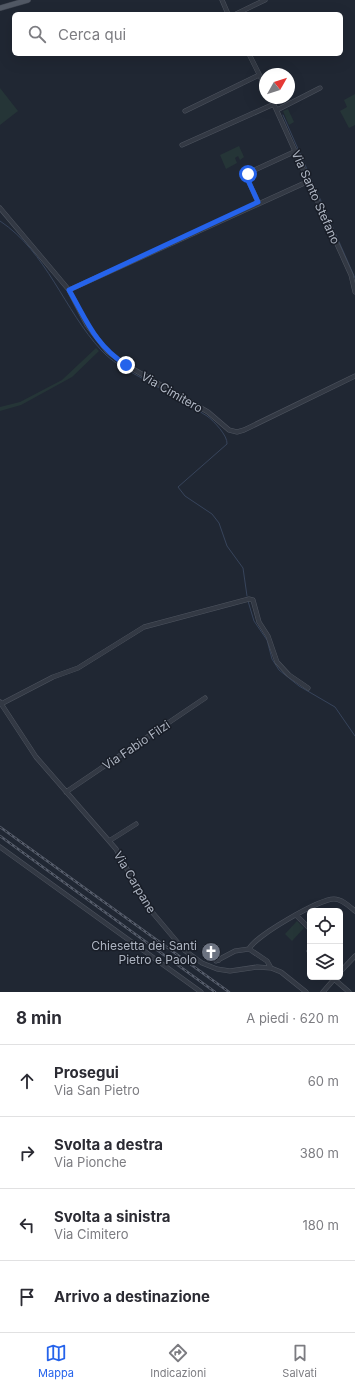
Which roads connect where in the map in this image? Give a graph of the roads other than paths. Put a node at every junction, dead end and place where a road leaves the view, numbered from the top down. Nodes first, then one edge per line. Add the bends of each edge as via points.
1 (28, 0) edge
2 (222, 0) edge
3 (265, 0) edge
4 (0, 8) edge
5 (226, 12) edge
6 (240, 12) edge
7 (250, 56) edge
8 (259, 75) joint
9 (320, 88) dead end
10 (274, 104) joint
11 (277, 110) junction
12 (186, 112) dead end
13 (182, 145) dead end
14 (296, 151) junction
15 (309, 181) junction
16 (258, 202) junction
17 (0, 208) edge
18 (69, 290) junction
19 (355, 292) edge
20 (355, 376) edge
21 (308, 688) dead end
22 (205, 698) dead end
23 (1, 703) edge
24 (66, 792) junction
25 (136, 824) dead end
26 (108, 840) junction
27 (0, 847) edge
28 (355, 911) edge
29 (296, 915) junction
30 (307, 926) edge
31 (249, 949) junction
32 (214, 955) dead end
33 (355, 956) edge
34 (272, 968) junction
35 (343, 969) edge
36 (333, 980) edge
37 (337, 980) edge
38 (201, 992) edge
39 (306, 992) edge
40 (323, 992) edge
41 (349, 992) edge

1 - 4 main road
2 - 5 street
3 - 6 street
7 - 8 street
8 - 12 street
9 - 11 street
10 - 11 street, Via Santo Stefano
10 - 13 street
11 - 14 street, Via Santo Stefano
14 - 15 street, Via Santo Stefano
14 - 16 street via 248,174 247,178
15 - 16 street
15 - 19 street, Via Santo Stefano via 351,275
16 - 18 street
17 - 18 street, Via Cimitero
18 - 20 street, Via Cimitero via 87,325 107,352 208,412 231,431 244,430
21 - 23 street via 286,673 277,662 253,600 249,599 144,627 78,668 53,677
22 - 24 street, Via Fabio Filzi
23 - 24 street, Via Carpane via 36,757
24 - 26 street, Via Carpane
25 - 26 street
26 - 34 street, Via Carpane via 123,860 148,906 175,940 197,960 230,971 257,967
27 - 38 street
28 - 29 street via 344,902 334,899
29 - 30 street
29 - 31 street via 262,936
31 - 32 street via 235,952 217,961
31 - 34 street via 267,960
33 - 35 street
34 - 39 street
36 - 40 street
37 - 41 street

